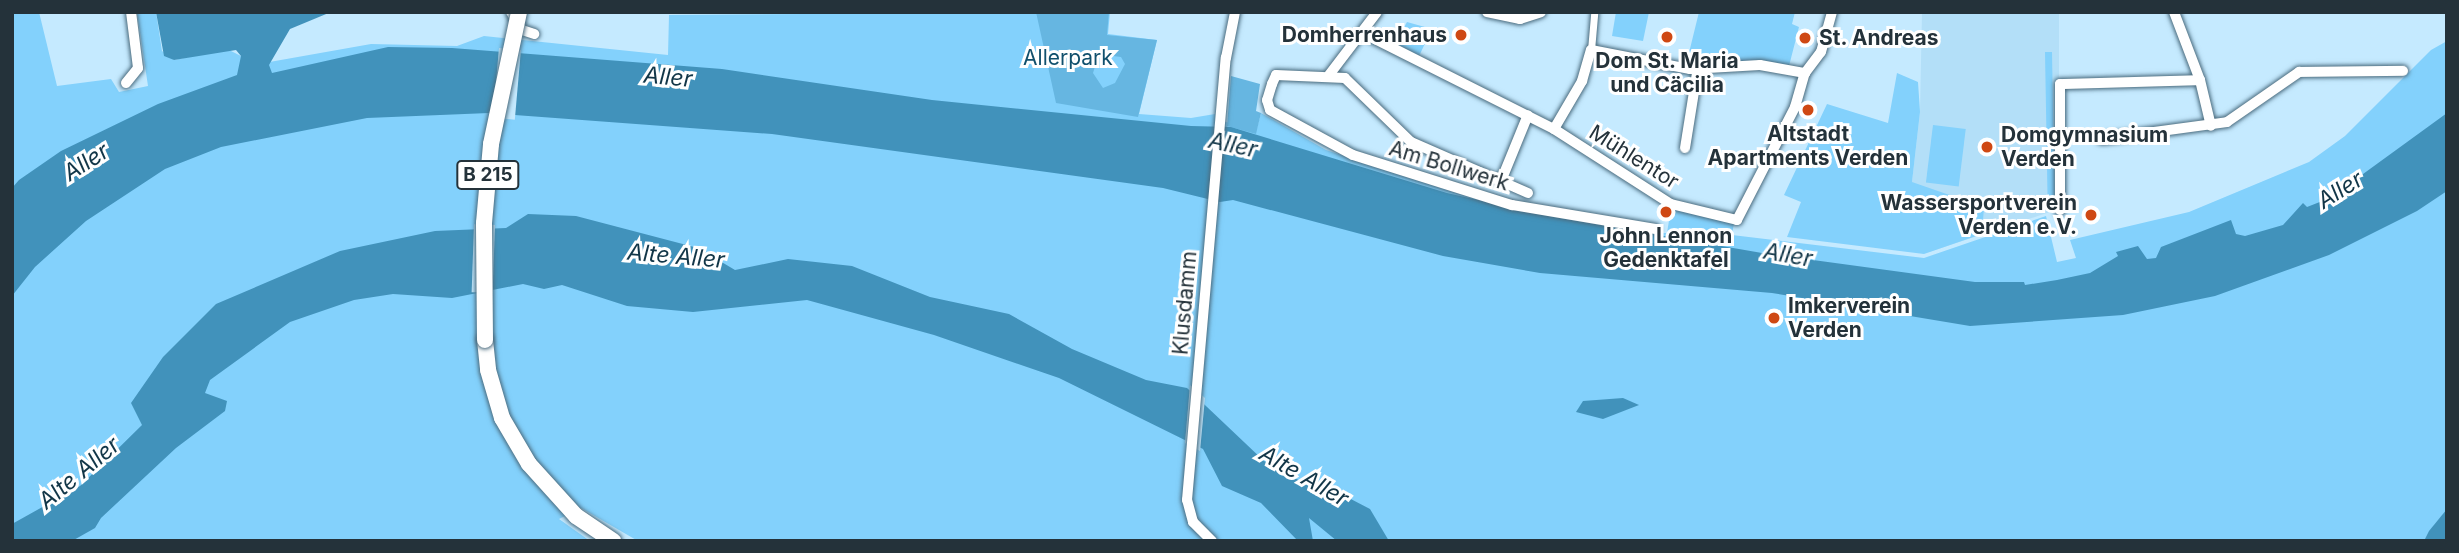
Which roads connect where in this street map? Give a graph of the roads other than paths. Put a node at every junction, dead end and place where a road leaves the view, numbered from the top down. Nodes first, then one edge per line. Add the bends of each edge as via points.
1 (131, 12) edge
2 (510, 12) edge
3 (519, 12) edge
4 (1235, 12) edge
5 (1377, 12) edge
6 (1487, 12) edge
7 (1541, 12) edge
8 (1594, 12) edge
9 (1832, 12) edge
10 (2174, 12) edge
11 (1363, 33) junction
12 (534, 34) dead end
13 (1591, 50) junction
14 (1698, 67) junction
15 (2403, 71) dead end
16 (1805, 73) junction
17 (1329, 75) junction
18 (2200, 80) junction
19 (126, 83) dead end
20 (1528, 115) junction
21 (2211, 126) junction
22 (1554, 130) junction
23 (2102, 139) dead end
24 (1685, 148) dead end
25 (1501, 181) junction
26 (1528, 193) dead end
27 (2060, 210) dead end
28 (1656, 229) dead end
29 (613, 541) edge
30 (1212, 541) edge

1 - 19 street via 138,68
2 - 12 street via 522,30
3 - 29 main road, B 215, bridge via 491,144 484,235 488,370 502,418 528,464 576,516
4 - 30 street, Klusdamm via 1188,491 1190,516
5 - 11 street
6 - 7 street via 1513,19
8 - 13 street
9 - 16 street via 1821,52
10 - 18 street
11 - 17 street
11 - 20 street, Mühlentor
13 - 14 street
13 - 22 street via 1582,81
14 - 16 street via 1760,65
14 - 24 street
15 - 21 street via 2299,72 2227,122
16 - 22 street, Mühlentor via 1795,107 1737,220 1671,204
17 - 25 street via 1345,78 1411,142
17 - 28 street, Am Bollwerk via 1276,75 1267,100 1270,110 1353,155 1512,205
18 - 21 street
18 - 27 street via 2060,84
20 - 22 street, Mühlentor
20 - 25 street
21 - 23 street
25 - 26 street

